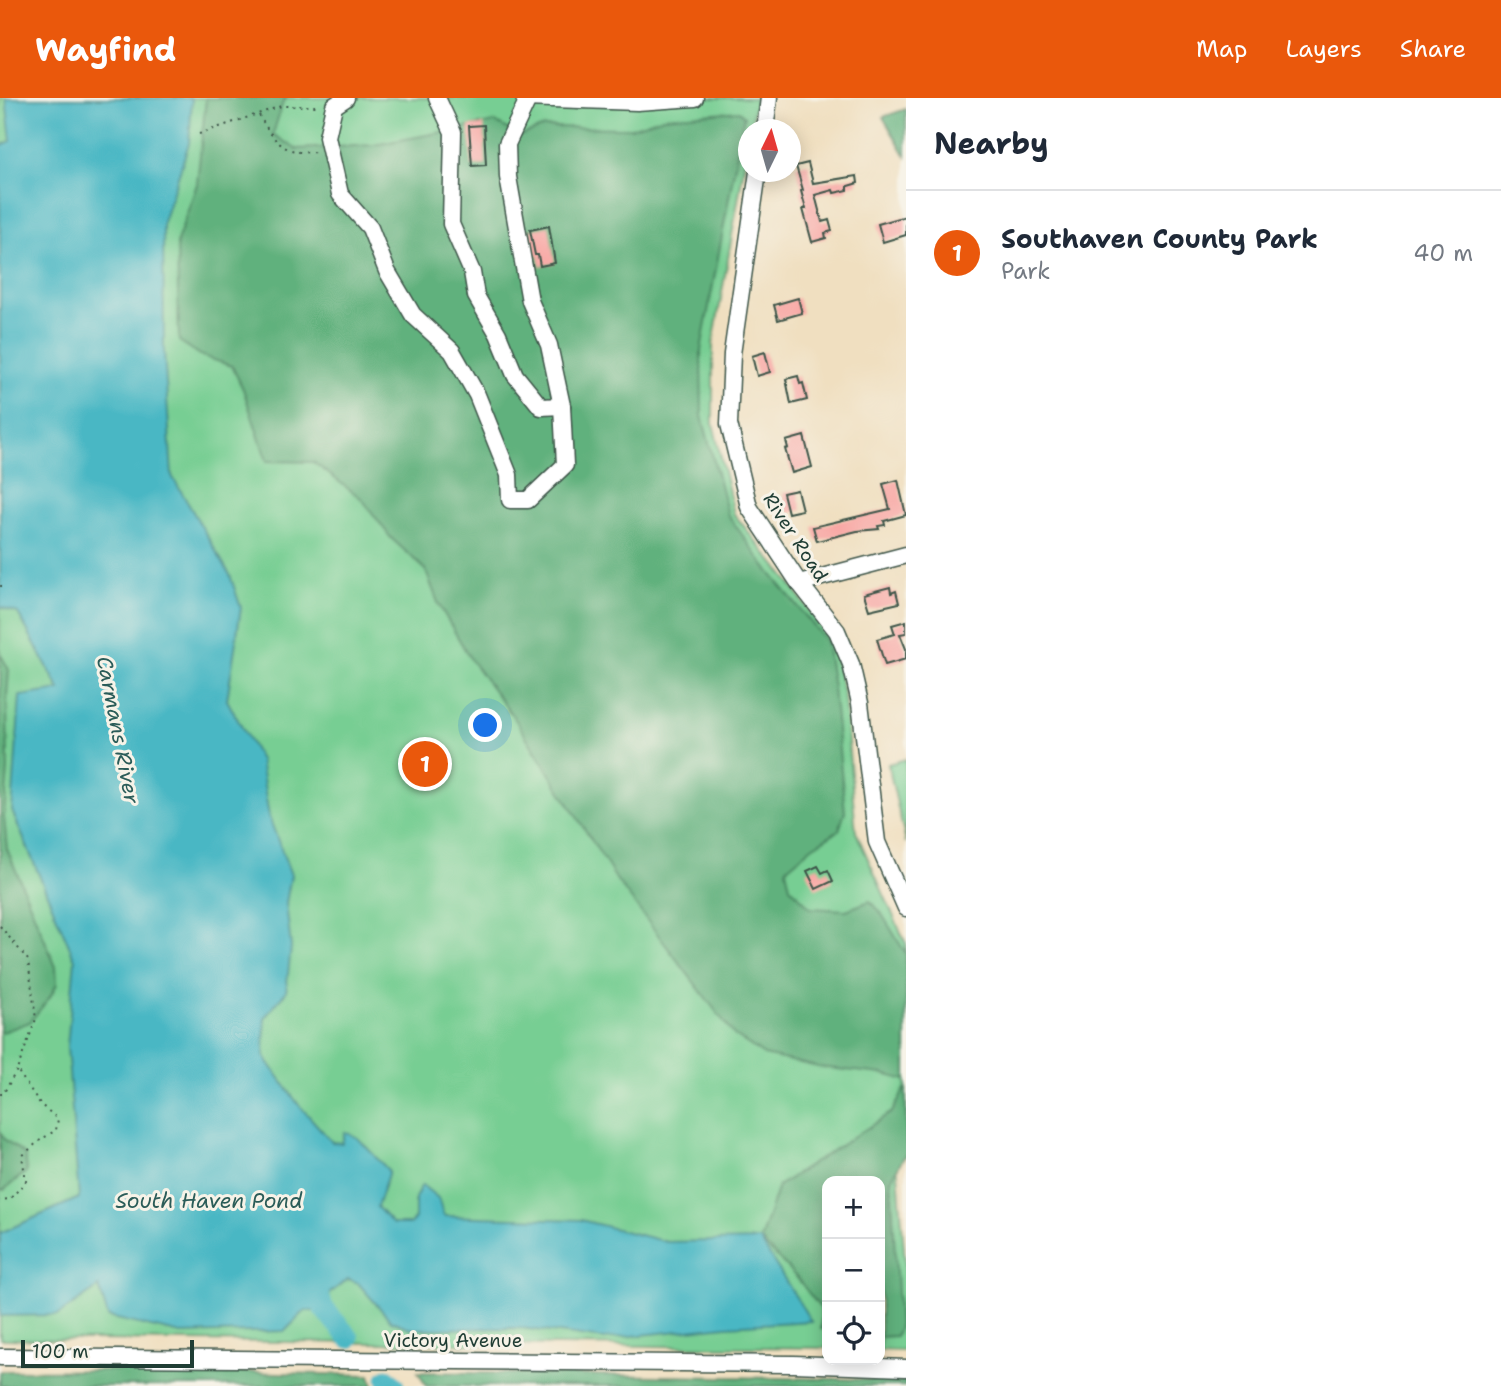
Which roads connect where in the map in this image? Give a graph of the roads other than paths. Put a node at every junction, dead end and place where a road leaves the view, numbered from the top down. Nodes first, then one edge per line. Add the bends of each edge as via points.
1 (436, 98) edge
2 (695, 98) edge
3 (769, 98) edge
4 (526, 99) edge
5 (340, 102) edge
6 (766, 119) edge
7 (757, 182) edge
8 (562, 406) junction
9 (906, 555) edge
10 (799, 583) junction
11 (905, 902) edge
12 (0, 1357) edge
13 (906, 1368) edge

1 - 8 street via 453,132 451,224 472,272 476,296 514,374 541,407
2 - 4 street via 637,102
3 - 6 street
4 - 8 street via 508,144 508,177 530,301 549,345
5 - 8 street via 327,137 340,194 370,228 387,271 413,315 452,351 477,395 509,475 510,500 528,500 565,465
7 - 10 street, River Road via 732,354 729,424 749,507
9 - 10 street
10 - 11 street, River Road via 837,631 851,664 877,842
12 - 13 street, Victory Avenue

